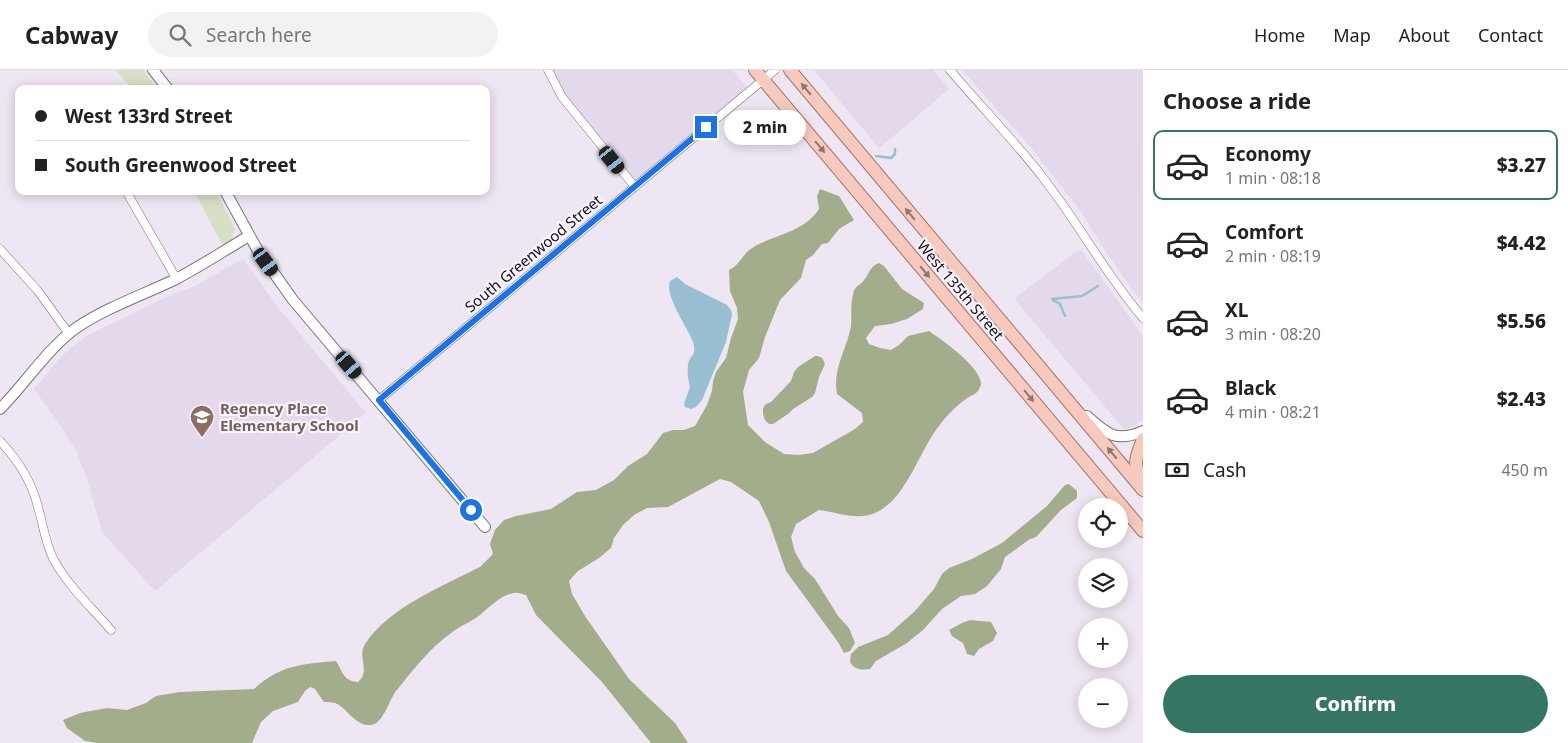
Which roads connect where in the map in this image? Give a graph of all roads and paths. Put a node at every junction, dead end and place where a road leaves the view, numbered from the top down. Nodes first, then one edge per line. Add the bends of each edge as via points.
1 (153, 70) edge
2 (548, 70) edge
3 (775, 70) edge
4 (790, 70) edge
5 (950, 70) edge
6 (759, 75) edge
7 (165, 85) edge
8 (635, 187) junction
9 (128, 195) edge
10 (226, 195) edge
11 (249, 236) junction
12 (0, 250) edge
13 (176, 278) junction
14 (1143, 318) edge
15 (69, 334) junction
16 (379, 400) junction
17 (0, 409) edge
18 (1077, 412) junction
19 (1143, 431) edge
20 (1143, 439) edge
21 (0, 441) edge
22 (1143, 480) edge
23 (1143, 490) edge
24 (485, 527) dead end
25 (1143, 531) edge
26 (111, 630) dead end

1 - 7 street
2 - 8 street via 562,97
3 - 6 street, South Greenwood Street
18 -> 4 main road, West 135th Street
5 - 14 street via 1043,177
6 - 8 street, South Greenwood Street
6 -> 25 main road, West 135th Street
8 - 16 street, South Greenwood Street
9 - 13 street
10 - 11 street
11 - 13 street
11 - 16 street via 293,300
12 - 15 street via 38,291
13 - 15 street via 96,316
15 - 17 street via 45,356
16 - 24 street
18 - 19 street via 1114,436 1124,438
23 -> 18 main road, West 135th Street
20 - 22 main road via 1136,460
21 - 26 street via 10,451 32,489 53,559

